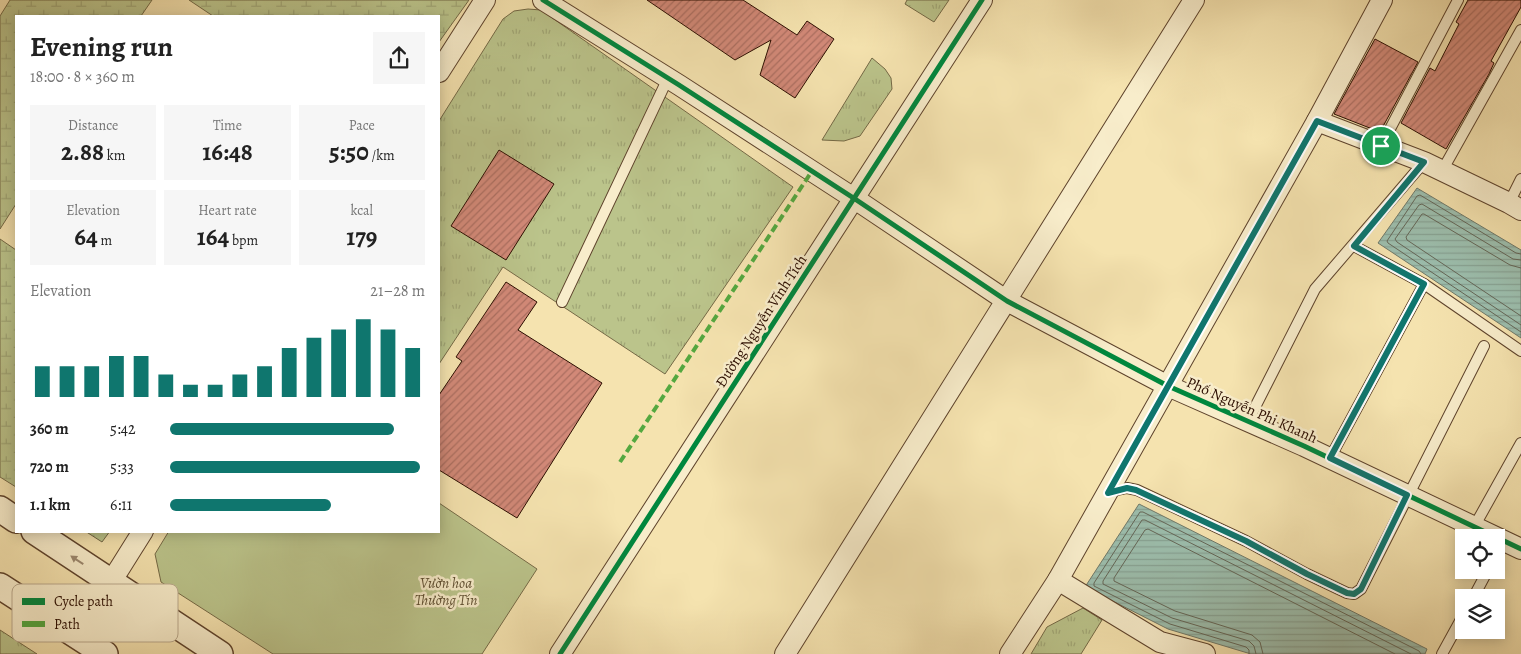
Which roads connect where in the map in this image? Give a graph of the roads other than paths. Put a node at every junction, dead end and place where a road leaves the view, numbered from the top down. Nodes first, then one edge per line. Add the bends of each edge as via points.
1 (485, 0) edge
2 (543, 0) edge
3 (982, 0) edge
4 (1194, 0) edge
5 (1382, 0) edge
6 (1458, 0) edge
7 (1521, 30) edge
8 (440, 70) edge
9 (668, 78) junction
10 (1317, 121) junction
11 (1381, 146) junction
12 (1433, 167) junction
13 (1521, 179) edge
14 (855, 198) junction
15 (1515, 206) edge
16 (1354, 246) junction
17 (1424, 284) junction
18 (1007, 301) junction
19 (562, 302) dead end
20 (1484, 346) dead end
21 (1521, 351) edge
22 (1168, 386) junction
23 (1248, 421) junction
24 (1521, 443) edge
25 (1330, 458) junction
26 (1108, 493) junction
27 (1407, 495) junction
28 (0, 509) edge
29 (15, 519) edge
30 (1474, 527) junction
31 (37, 533) edge
32 (142, 533) edge
33 (1507, 549) edge
34 (1058, 580) junction
35 (111, 582) junction
36 (114, 584) edge
37 (0, 586) edge
38 (12, 594) edge
39 (178, 626) edge
40 (1455, 630) edge
41 (86, 642) edge
42 (1172, 650) edge
43 (105, 654) edge
44 (220, 654) edge
45 (560, 654) edge
46 (785, 654) edge
47 (1010, 654) edge
48 (1205, 654) edge
49 (1442, 654) edge

1 - 8 street
2 - 9 street, Phố Nguyễn Phi Khanh
3 - 14 street, Đường Nguyễn Vĩnh Tích
4 - 18 street
5 - 10 street
6 - 11 lane
7 - 12 lane
9 - 14 street, Phố Nguyễn Phi Khanh
9 - 19 lane
10 - 11 street
10 - 22 street
11 - 12 street
12 - 15 street
12 - 16 lane
13 - 15 lane
14 - 18 street, Phố Nguyễn Phi Khanh
14 - 45 street, Đường Nguyễn Vĩnh Tích
16 - 17 lane
16 - 23 lane via 1315,289
17 - 21 lane
17 - 25 lane
18 - 22 street, Phố Nguyễn Phi Khanh
18 - 46 street
20 - 27 lane
22 - 23 street, Phố Nguyễn Phi Khanh
22 - 26 street
23 - 25 street, Phố Nguyễn Phi Khanh
24 - 30 lane
25 - 27 street, Phố Nguyễn Phi Khanh
26 - 27 lane via 1127,488 1136,490 1354,594 1361,589
26 - 34 street
27 - 30 street, Phố Nguyễn Phi Khanh
28 - 29 street
30 - 33 street, Phố Nguyễn Phi Khanh
35 -> 31 street
32 - 35 street
34 - 42 street
34 - 47 street
35 - 36 street
37 - 38 street
39 - 44 street
40 - 49 lane
41 - 43 street
42 - 48 street

